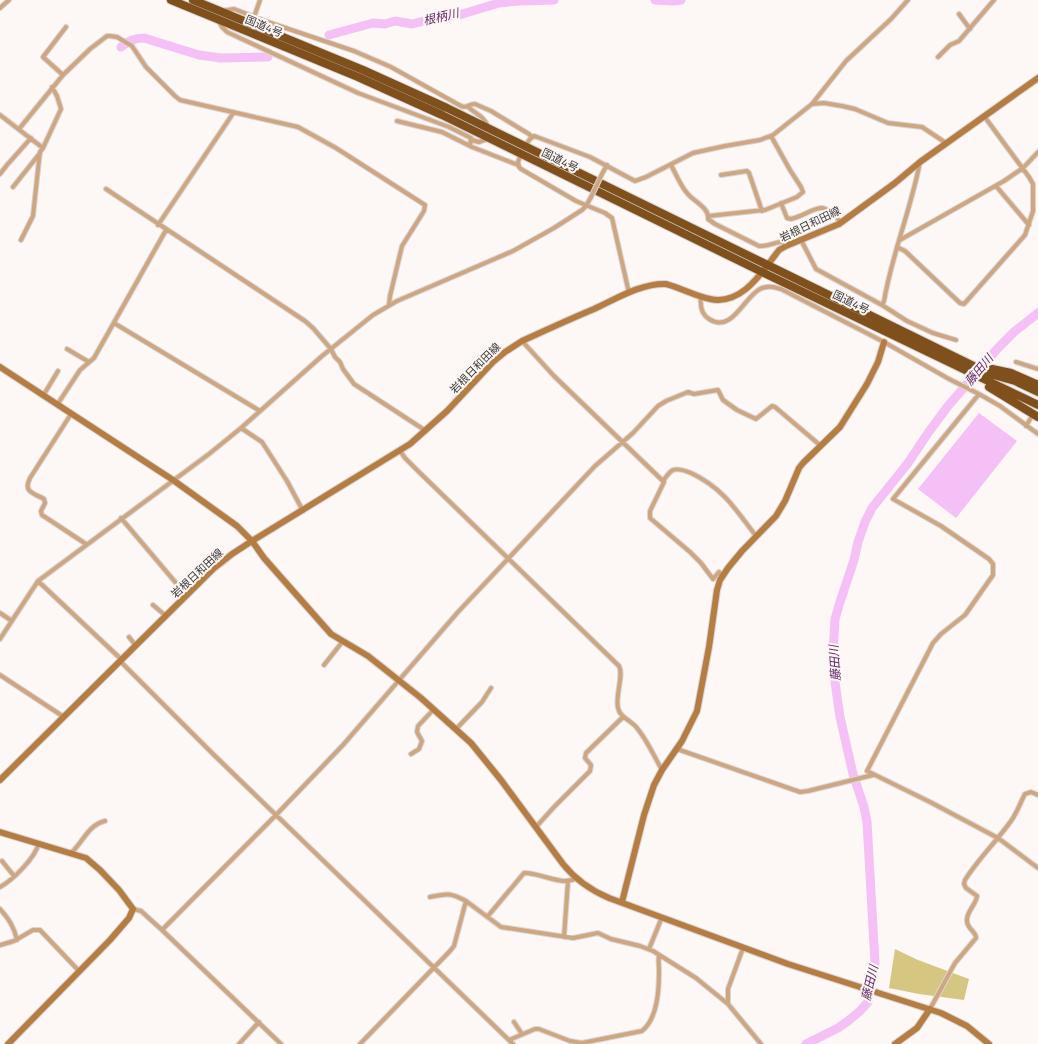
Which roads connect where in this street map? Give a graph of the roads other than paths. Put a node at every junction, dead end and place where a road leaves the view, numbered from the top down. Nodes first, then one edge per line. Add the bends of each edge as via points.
1 (9, 0) edge
2 (171, 0) edge
3 (193, 0) edge
4 (260, 0) edge
5 (908, 0) edge
6 (992, 1) edge
7 (0, 8) edge
8 (959, 14) dead end
9 (219, 15) junction
10 (254, 17) junction
11 (66, 27) dead end
12 (970, 29) junction
13 (938, 57) dead end
14 (63, 76) junction
15 (1038, 78) edge
16 (52, 87) junction
17 (812, 104) junction
18 (468, 107) junction
19 (234, 112) junction
20 (0, 115) edge
21 (984, 116) junction
22 (397, 121) dead end
23 (19, 128) junction
24 (488, 128) junction
25 (771, 136) junction
26 (532, 137) junction
27 (31, 138) junction
28 (490, 138) junction
29 (472, 140) junction
30 (946, 143) junction
31 (470, 146) junction
32 (43, 148) junction
33 (523, 150) junction
34 (40, 152) junction
35 (1038, 152) edge
36 (920, 162) junction
37 (518, 165) junction
38 (607, 165) junction
39 (671, 165) junction
40 (1023, 168) junction
41 (0, 174) edge
42 (721, 175) dead end
43 (996, 186) junction
44 (13, 187) dead end
45 (106, 189) dead end
46 (781, 203) junction
47 (586, 206) junction
48 (762, 211) junction
49 (709, 216) junction
50 (840, 222) junction
51 (158, 225) junction
52 (1029, 225) junction
53 (166, 230) junction
54 (21, 240) dead end
55 (801, 240) junction
56 (900, 240) junction
57 (793, 243) junction
58 (897, 247) junction
59 (768, 264) junction
60 (762, 272) junction
61 (629, 293) junction
62 (701, 297) junction
63 (389, 305) junction
64 (882, 305) junction
65 (114, 323) junction
66 (956, 340) dead end
67 (522, 342) junction
68 (884, 342) junction
69 (67, 348) dead end
70 (331, 349) junction
71 (89, 362) junction
72 (1016, 362) dead end
73 (962, 364) junction
74 (0, 367) edge
75 (1038, 370) edge
76 (58, 371) dead end
77 (988, 377) junction
78 (1038, 385) edge
79 (1038, 392) edge
80 (978, 393) junction
81 (43, 396) junction
82 (56, 405) junction
83 (1038, 405) edge
84 (260, 411) junction
85 (71, 414) junction
86 (1035, 417) edge
87 (1026, 426) junction
88 (241, 428) junction
89 (426, 431) junction
90 (1038, 434) edge
91 (622, 442) junction
92 (821, 446) junction
93 (400, 451) junction
94 (173, 480) junction
95 (663, 481) junction
96 (302, 511) junction
97 (121, 518) junction
98 (756, 536) junction
99 (252, 541) junction
100 (86, 544) junction
101 (508, 558) junction
102 (722, 576) junction
103 (38, 581) junction
104 (186, 596) junction
105 (153, 605) dead end
106 (0, 613) edge
107 (166, 616) junction
108 (12, 621) junction
109 (129, 637) dead end
110 (0, 639) edge
111 (343, 641) junction
112 (136, 646) junction
113 (121, 661) junction
114 (324, 665) dead end
115 (0, 675) edge
116 (399, 680) junction
117 (491, 688) dead end
118 (434, 709) junction
119 (64, 717) junction
120 (623, 717) junction
121 (456, 729) junction
122 (677, 749) junction
123 (411, 754) dead end
124 (662, 770) junction
125 (873, 774) junction
126 (0, 780) edge
127 (1038, 795) edge
128 (276, 815) junction
129 (105, 821) dead end
130 (536, 827) junction
131 (0, 832) edge
132 (998, 838) junction
133 (39, 843) junction
134 (72, 852) junction
135 (2, 861) dead end
136 (1038, 868) edge
137 (14, 876) junction
138 (576, 878) junction
139 (568, 881) junction
140 (0, 887) edge
141 (430, 897) dead end
142 (466, 901) junction
143 (622, 902) junction
144 (0, 909) edge
145 (133, 909) junction
146 (488, 916) junction
147 (662, 917) junction
148 (162, 930) junction
149 (564, 937) junction
150 (17, 940) junction
151 (0, 945) edge
152 (743, 948) junction
153 (649, 949) junction
154 (659, 954) junction
155 (435, 967) junction
156 (79, 971) junction
157 (728, 1004) junction
158 (930, 1009) junction
159 (259, 1022) junction
160 (514, 1022) dead end
161 (522, 1034) junction
162 (509, 1040) junction
163 (8, 1044) edge
164 (239, 1044) edge
165 (281, 1044) edge
166 (360, 1044) edge
167 (513, 1044) edge
168 (761, 1044) edge
169 (895, 1044) edge
170 (989, 1044) edge

1 - 7 street
2 - 9 highway, 国道4号
3 - 9 highway, 国道4号
4 - 10 street
5 - 17 street via 892,20 846,61
6 - 12 street
8 - 12 street
9 - 10 street via 234,9
9 - 24 highway, 国道4号 via 369,73
9 - 28 highway, 国道4号
9 - 29 street via 222,27 227,32 358,93 449,127
10 - 18 street via 365,55 461,106
11 - 14 street via 43,57
12 - 13 street
14 - 16 street
14 - 19 street via 103,39 113,36 132,46 146,67 175,96 186,102
15 - 21 street, 岩根日和田線
16 - 23 street
16 - 32 street via 61,110
17 - 25 street
17 - 30 street via 842,106 888,123 922,128
18 - 24 street via 482,117
18 - 26 street via 475,104 491,111
19 - 51 street
19 - 63 street via 292,125 310,133 424,205 424,211 401,251
20 - 23 street
21 - 30 street, 岩根日和田線
21 - 40 street
22 - 31 street via 442,132
23 - 27 street
24 - 33 highway, 国道4号
25 - 39 street via 693,153
25 - 46 street via 803,192
26 - 33 street
26 - 38 street
27 - 32 street
27 - 41 street
28 - 29 street via 479,142
28 - 33 highway, 国道4号
29 - 31 street
30 - 36 street, 岩根日和田線
31 - 37 street
32 - 34 street
33 - 37 street
33 - 59 highway, 国道4号
33 - 60 highway, 国道4号
34 - 44 street
34 - 54 street via 33,216
35 - 40 street
36 - 50 street, 岩根日和田線
36 - 56 street
37 - 47 street
38 - 39 street via 635,180
38 - 47 street, bridge
39 - 49 street via 687,194
40 - 43 street
40 - 52 street via 1033,184 1033,212
42 - 48 street via 747,171
43 - 52 street
43 - 56 street
45 - 51 street
46 - 48 street
46 - 50 street via 790,219 827,208
47 - 61 street via 612,218
47 - 63 street via 513,251
48 - 49 street
49 - 57 street via 708,219 715,224 759,246 784,241
50 - 55 street, 岩根日和田線
51 - 53 street
52 - 58 street via 1017,245 964,304 905,251
53 - 65 street
53 - 70 street via 305,321
55 - 57 street, 岩根日和田線
55 - 64 street via 816,269
56 - 58 street
57 - 59 street, 岩根日和田線 via 779,250
58 - 64 street
59 - 60 street, 岩根日和田線
59 - 73 highway, 国道4号 via 940,349
60 - 62 street, 岩根日和田線 via 747,290 737,296 721,300
60 - 73 highway, 国道4号 via 932,354
61 - 62 street, 岩根日和田線 via 648,286 666,284
61 - 67 street, 岩根日和田線
62 - 68 street via 701,309 706,317 721,322 733,317 759,290 771,286
63 - 70 street
64 - 66 street via 907,321
65 - 71 street via 94,358
65 - 84 street
67 - 89 street, 岩根日和田線 via 493,362
67 - 91 street
68 - 80 street
68 - 92 street via 867,384 840,427
69 - 71 street
70 - 84 street
70 - 89 street via 354,384
71 - 82 street via 80,370
72 - 75 street
73 - 77 highway
73 - 77 highway
74 - 81 street
76 - 81 street
77 - 78 highway via 1011,373
77 - 79 highway via 1015,381
77 - 83 highway
77 - 86 highway via 997,391
80 - 87 street
80 - 125 street via 893,499 946,529 989,559 993,564 993,575 965,614 933,643 867,770
81 - 82 street
82 - 85 street
84 - 88 street
85 - 94 street
85 - 100 street via 30,478 27,488 44,499 42,515
86 - 87 street
87 - 90 street
88 - 94 street
88 - 96 street via 262,442 287,481
89 - 93 street, 岩根日和田線
91 - 92 street via 666,401 688,392 694,394 718,390 723,400 756,419 772,406 775,407
91 - 95 street
91 - 101 street via 595,466
92 - 98 street via 799,468 782,508
93 - 96 street, 岩根日和田線
93 - 101 street
94 - 97 street
94 - 99 street via 228,519
95 - 98 street via 676,469 708,482 724,496
95 - 102 street via 664,484 650,511 650,518 690,552 713,579 720,572
96 - 99 street, 岩根日和田線
97 - 100 street
97 - 104 street
98 - 102 street
99 - 104 street, 岩根日和田線 via 224,560
99 - 111 street via 319,622
100 - 103 street
101 - 116 street
101 - 120 street via 619,666 621,673 618,684 618,708
102 - 122 street via 717,590 699,703
103 - 108 street
103 - 113 street
104 - 107 street, 岩根日和田線
105 - 107 street
106 - 108 street
107 - 112 street, 岩根日和田線
108 - 110 street
109 - 112 street
111 - 114 street
111 - 116 street
112 - 113 street, 岩根日和田線
113 - 119 street, 岩根日和田線
113 - 128 street
115 - 119 street
116 - 118 street
116 - 128 street via 343,745
117 - 121 street via 482,702
118 - 121 street
118 - 123 street via 418,726 417,732 422,741 418,749
119 - 126 street, 岩根日和田線
120 - 124 street via 636,726
120 - 130 street via 586,753 585,758 590,765 590,771
121 - 130 street via 493,769
122 - 124 street
122 - 125 street via 800,792
124 - 143 street via 647,804
125 - 132 street
127 - 132 street via 1031,792 1025,794
128 - 148 street
128 - 155 street
129 - 134 street via 92,828
130 - 138 street
131 - 133 street
132 - 136 street
132 - 158 street via 964,882 966,888 976,896 966,922 976,934 976,938 955,963
133 - 134 street
133 - 137 street via 34,854
134 - 145 street via 92,862
135 - 137 street
137 - 140 street
138 - 139 street
138 - 143 street via 599,894
139 - 146 street via 524,873
139 - 149 street
141 - 142 street via 444,893
142 - 146 street
142 - 155 street via 454,946
143 - 147 street
144 - 150 street via 9,919
145 - 148 street via 142,911
145 - 156 street via 110,940
146 - 149 street via 501,927
147 - 152 street
147 - 153 street
148 - 159 street
149 - 153 street via 576,938 598,933
150 - 151 street
150 - 156 street via 33,930 40,930
152 - 157 street via 728,989
152 - 158 street
153 - 154 street
154 - 157 street via 696,978
154 - 161 street via 656,1002 648,1024 642,1031 582,1043 539,1029
155 - 162 street
155 - 166 street
156 - 163 street
157 - 168 street
158 - 169 street via 917,1028
158 - 170 street via 967,1026
159 - 164 street
159 - 165 street
160 - 161 street
161 - 162 street
162 - 167 street

